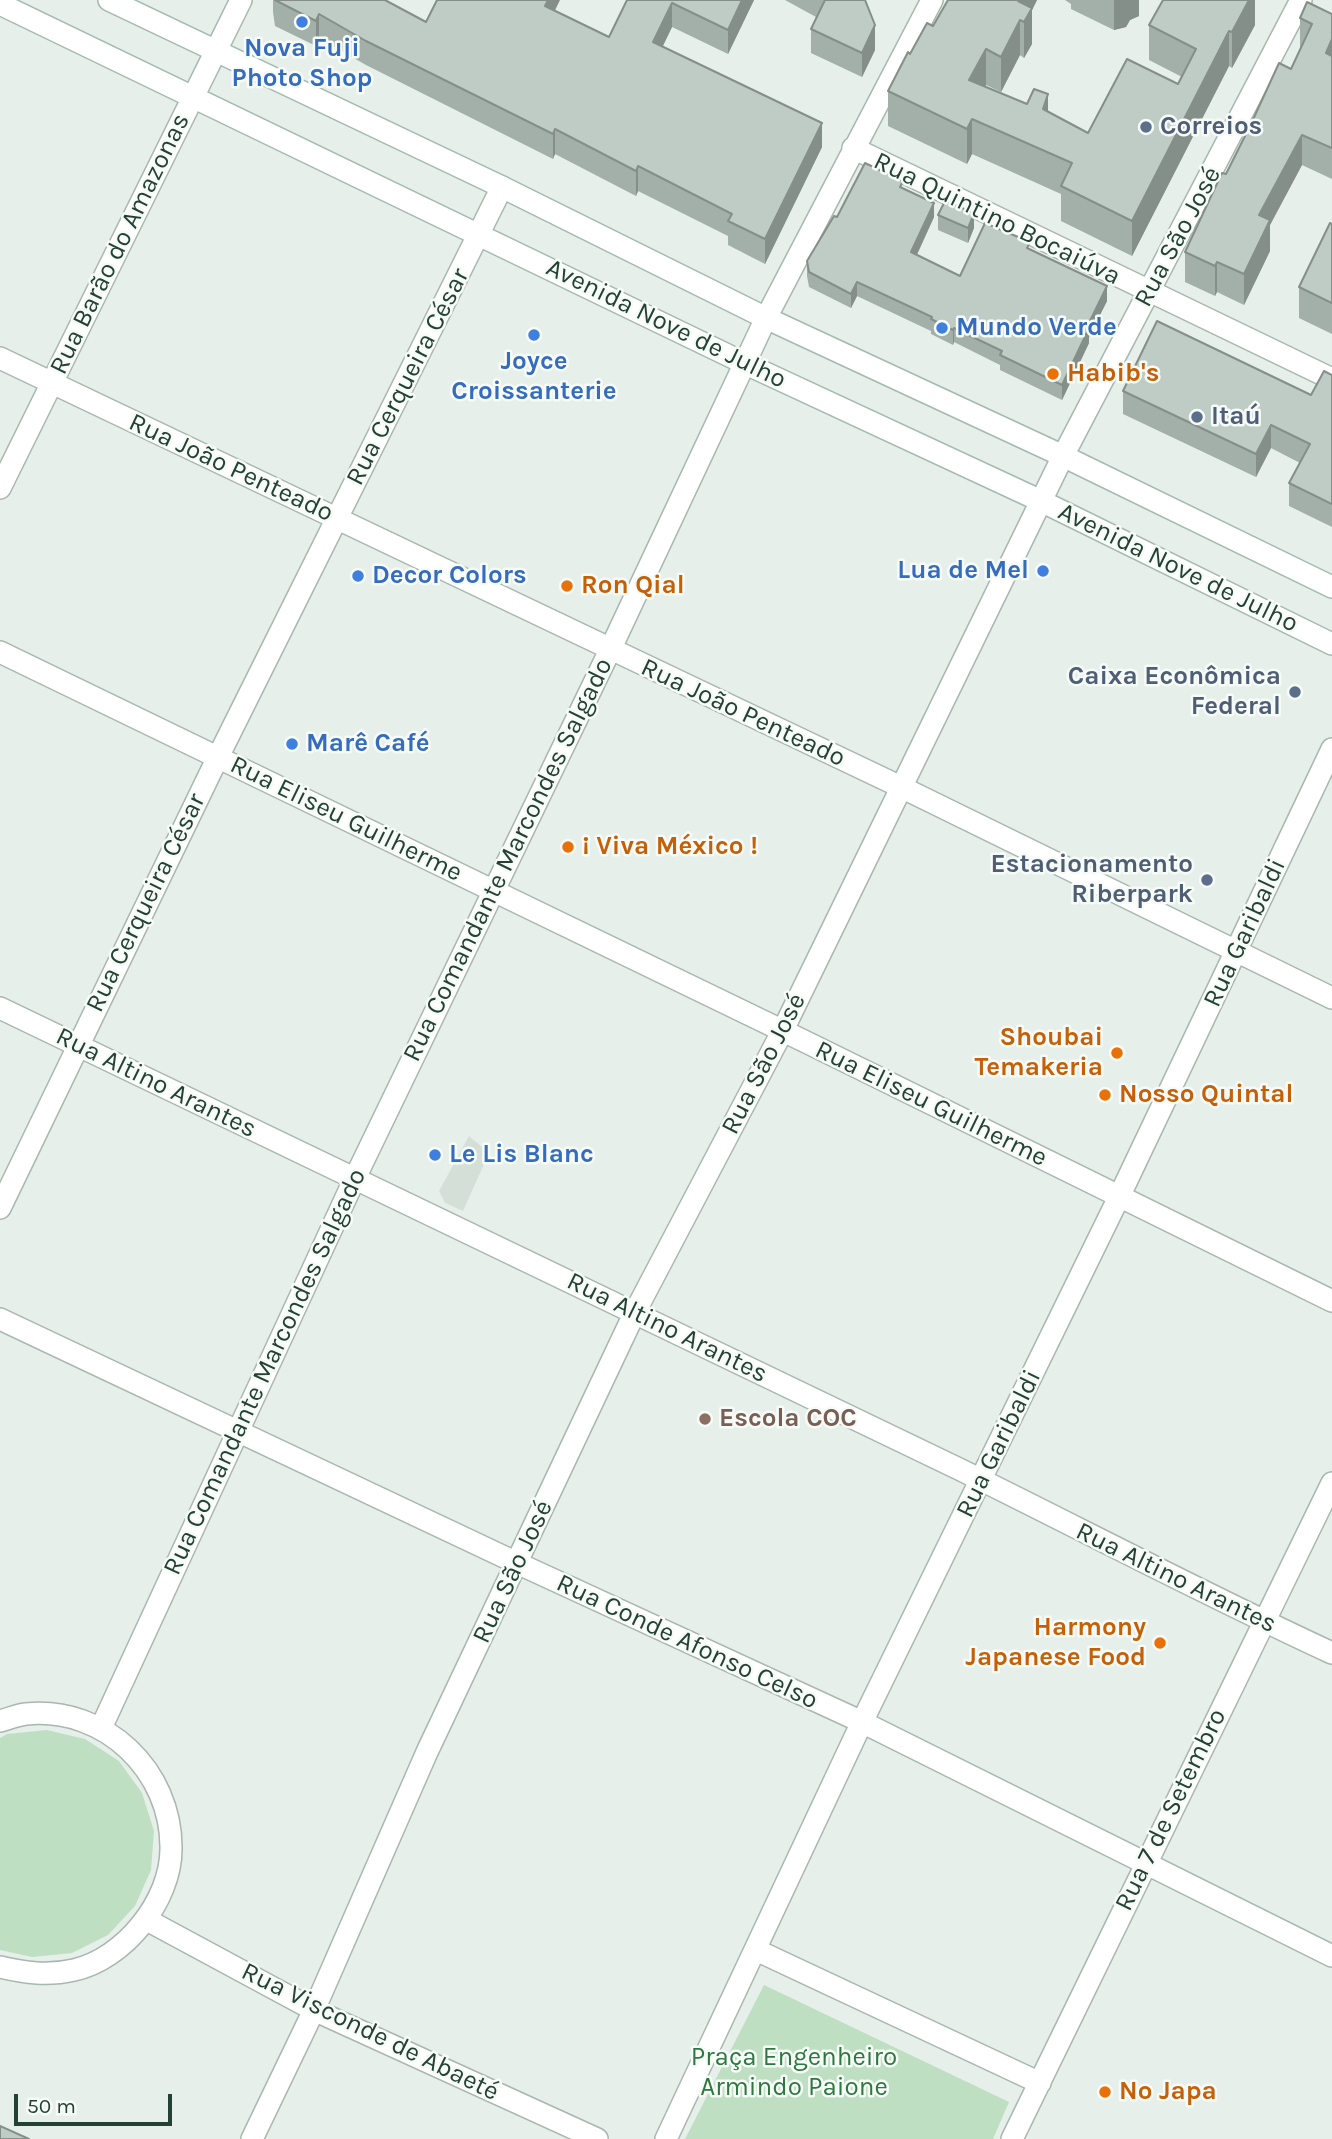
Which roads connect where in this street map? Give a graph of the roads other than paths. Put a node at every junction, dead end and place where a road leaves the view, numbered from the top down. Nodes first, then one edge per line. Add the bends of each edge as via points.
1 (109, 0) edge
2 (241, 0) edge
3 (932, 0) edge
4 (1299, 1) edge
5 (0, 4) edge
6 (1321, 13) edge
7 (215, 51) junction
8 (193, 97) junction
9 (853, 148) junction
10 (502, 187) junction
11 (480, 234) junction
12 (1149, 292) junction
13 (766, 317) junction
14 (0, 358) edge
15 (744, 363) junction
16 (1332, 379) edge
17 (51, 383) junction
18 (1063, 456) junction
19 (0, 488) edge
20 (1041, 501) junction
21 (338, 517) junction
22 (1332, 587) edge
23 (1332, 644) edge
24 (610, 650) junction
25 (0, 652) edge
26 (1332, 749) edge
27 (218, 757) junction
28 (902, 788) junction
29 (495, 890) junction
30 (1236, 953) junction
31 (1332, 998) edge
32 (0, 1008) edge
33 (782, 1031) junction
34 (77, 1045) junction
35 (355, 1178) junction
36 (1119, 1197) junction
37 (0, 1208) edge
38 (1332, 1301) edge
39 (635, 1312) junction
40 (0, 1319) edge
41 (237, 1431) junction
42 (981, 1480) junction
43 (1332, 1483) edge
44 (516, 1563) junction
45 (1264, 1622) junction
46 (1332, 1653) edge
47 (0, 1721) edge
48 (862, 1722) junction
49 (101, 1728) junction
50 (1145, 1863) junction
51 (147, 1920) junction
52 (756, 1950) junction
53 (1332, 1956) edge
54 (0, 1967) edge
55 (314, 2010) junction
56 (1040, 2083) junction
57 (252, 2139) edge
58 (597, 2139) edge
59 (666, 2139) edge
60 (1012, 2139) edge

1 - 7 street, Avenida Nove de Julho
2 - 7 street, Rua Barão do Amazonas
3 - 9 street, Rua Comandante Marcondes Salgado
4 - 6 street
4 - 12 street, Rua São José
5 - 8 street, Avenida Nove de Julho
7 - 8 street, Rua Barão do Amazonas
7 - 10 street, Avenida Nove de Julho
8 - 11 street, Avenida Nove de Julho
8 - 17 street, Rua Barão do Amazonas
9 - 12 street, Rua Quintino Bocaiúva
9 - 13 street, Rua Comandante Marcondes Salgado
10 - 11 street, Rua Cerqueira César
10 - 13 street, Avenida Nove de Julho
11 - 15 street, Avenida Nove de Julho
11 - 21 street, Rua Cerqueira César
12 - 16 street, Rua Quintino Bocaiúva
12 - 18 street, Rua São José
13 - 15 street, Rua Comandante Marcondes Salgado
13 - 18 street, Avenida Nove de Julho
14 - 17 street, Rua João Penteado
15 - 20 street, Avenida Nove de Julho
15 - 24 street, Rua Comandante Marcondes Salgado
17 - 19 street, Rua Barão do Amazonas
17 - 21 street, Rua João Penteado
18 - 20 street, Rua São José
18 - 22 street, Avenida Nove de Julho
20 - 23 street, Avenida Nove de Julho
20 - 28 street, Rua São José
21 - 24 street, Rua João Penteado
21 - 27 street, Rua Cerqueira César
24 - 28 street, Rua João Penteado
24 - 29 street, Rua Comandante Marcondes Salgado
25 - 27 street, Rua Eliseu Guilherme
26 - 30 street, Rua Garibaldi
27 - 29 street, Rua Eliseu Guilherme
27 - 34 street, Rua Cerqueira César
28 - 30 street, Rua João Penteado
28 - 33 street, Rua São José
29 - 33 street, Rua Eliseu Guilherme
29 - 35 street, Rua Comandante Marcondes Salgado
30 - 31 street, Rua João Penteado
30 - 36 street, Rua Garibaldi
32 - 34 street, Rua Altino Arantes
33 - 36 street, Rua Eliseu Guilherme
33 - 39 street, Rua São José
34 - 35 street, Rua Altino Arantes
34 - 37 street, Rua Cerqueira César
35 - 39 street, Rua Altino Arantes
35 - 41 street, Rua Comandante Marcondes Salgado
36 - 38 street, Rua Eliseu Guilherme
36 - 42 street, Rua Garibaldi
39 - 42 street, Rua Altino Arantes
39 - 44 street, Rua São José
40 - 41 street, Rua Conde Afonso Celso
41 - 44 street, Rua Conde Afonso Celso
41 - 49 street, Rua Comandante Marcondes Salgado
42 - 45 street, Rua Altino Arantes
42 - 48 street, Rua Garibaldi
43 - 45 street, Rua 7 de Setembro
44 - 48 street, Rua Conde Afonso Celso
44 - 55 street, Rua São José
45 - 46 street, Rua Altino Arantes
45 - 50 street, Rua 7 de Setembro
47 - 49 street via 26,1714 65,1715
48 - 50 street, Rua Conde Afonso Celso
48 - 52 street, Rua Garibaldi
49 - 51 street via 131,1750 154,1779 168,1814 172,1851 164,1887
50 - 53 street, Rua Conde Afonso Celso
50 - 56 street, Rua 7 de Setembro
51 - 54 street via 115,1951 75,1970 31,1975
51 - 55 street, Rua Visconde de Abaeté
52 - 56 street
52 - 59 street, Rua Garibaldi
55 - 57 street, Rua São José
55 - 58 street, Rua Visconde de Abaeté
56 - 60 street, Rua 7 de Setembro

